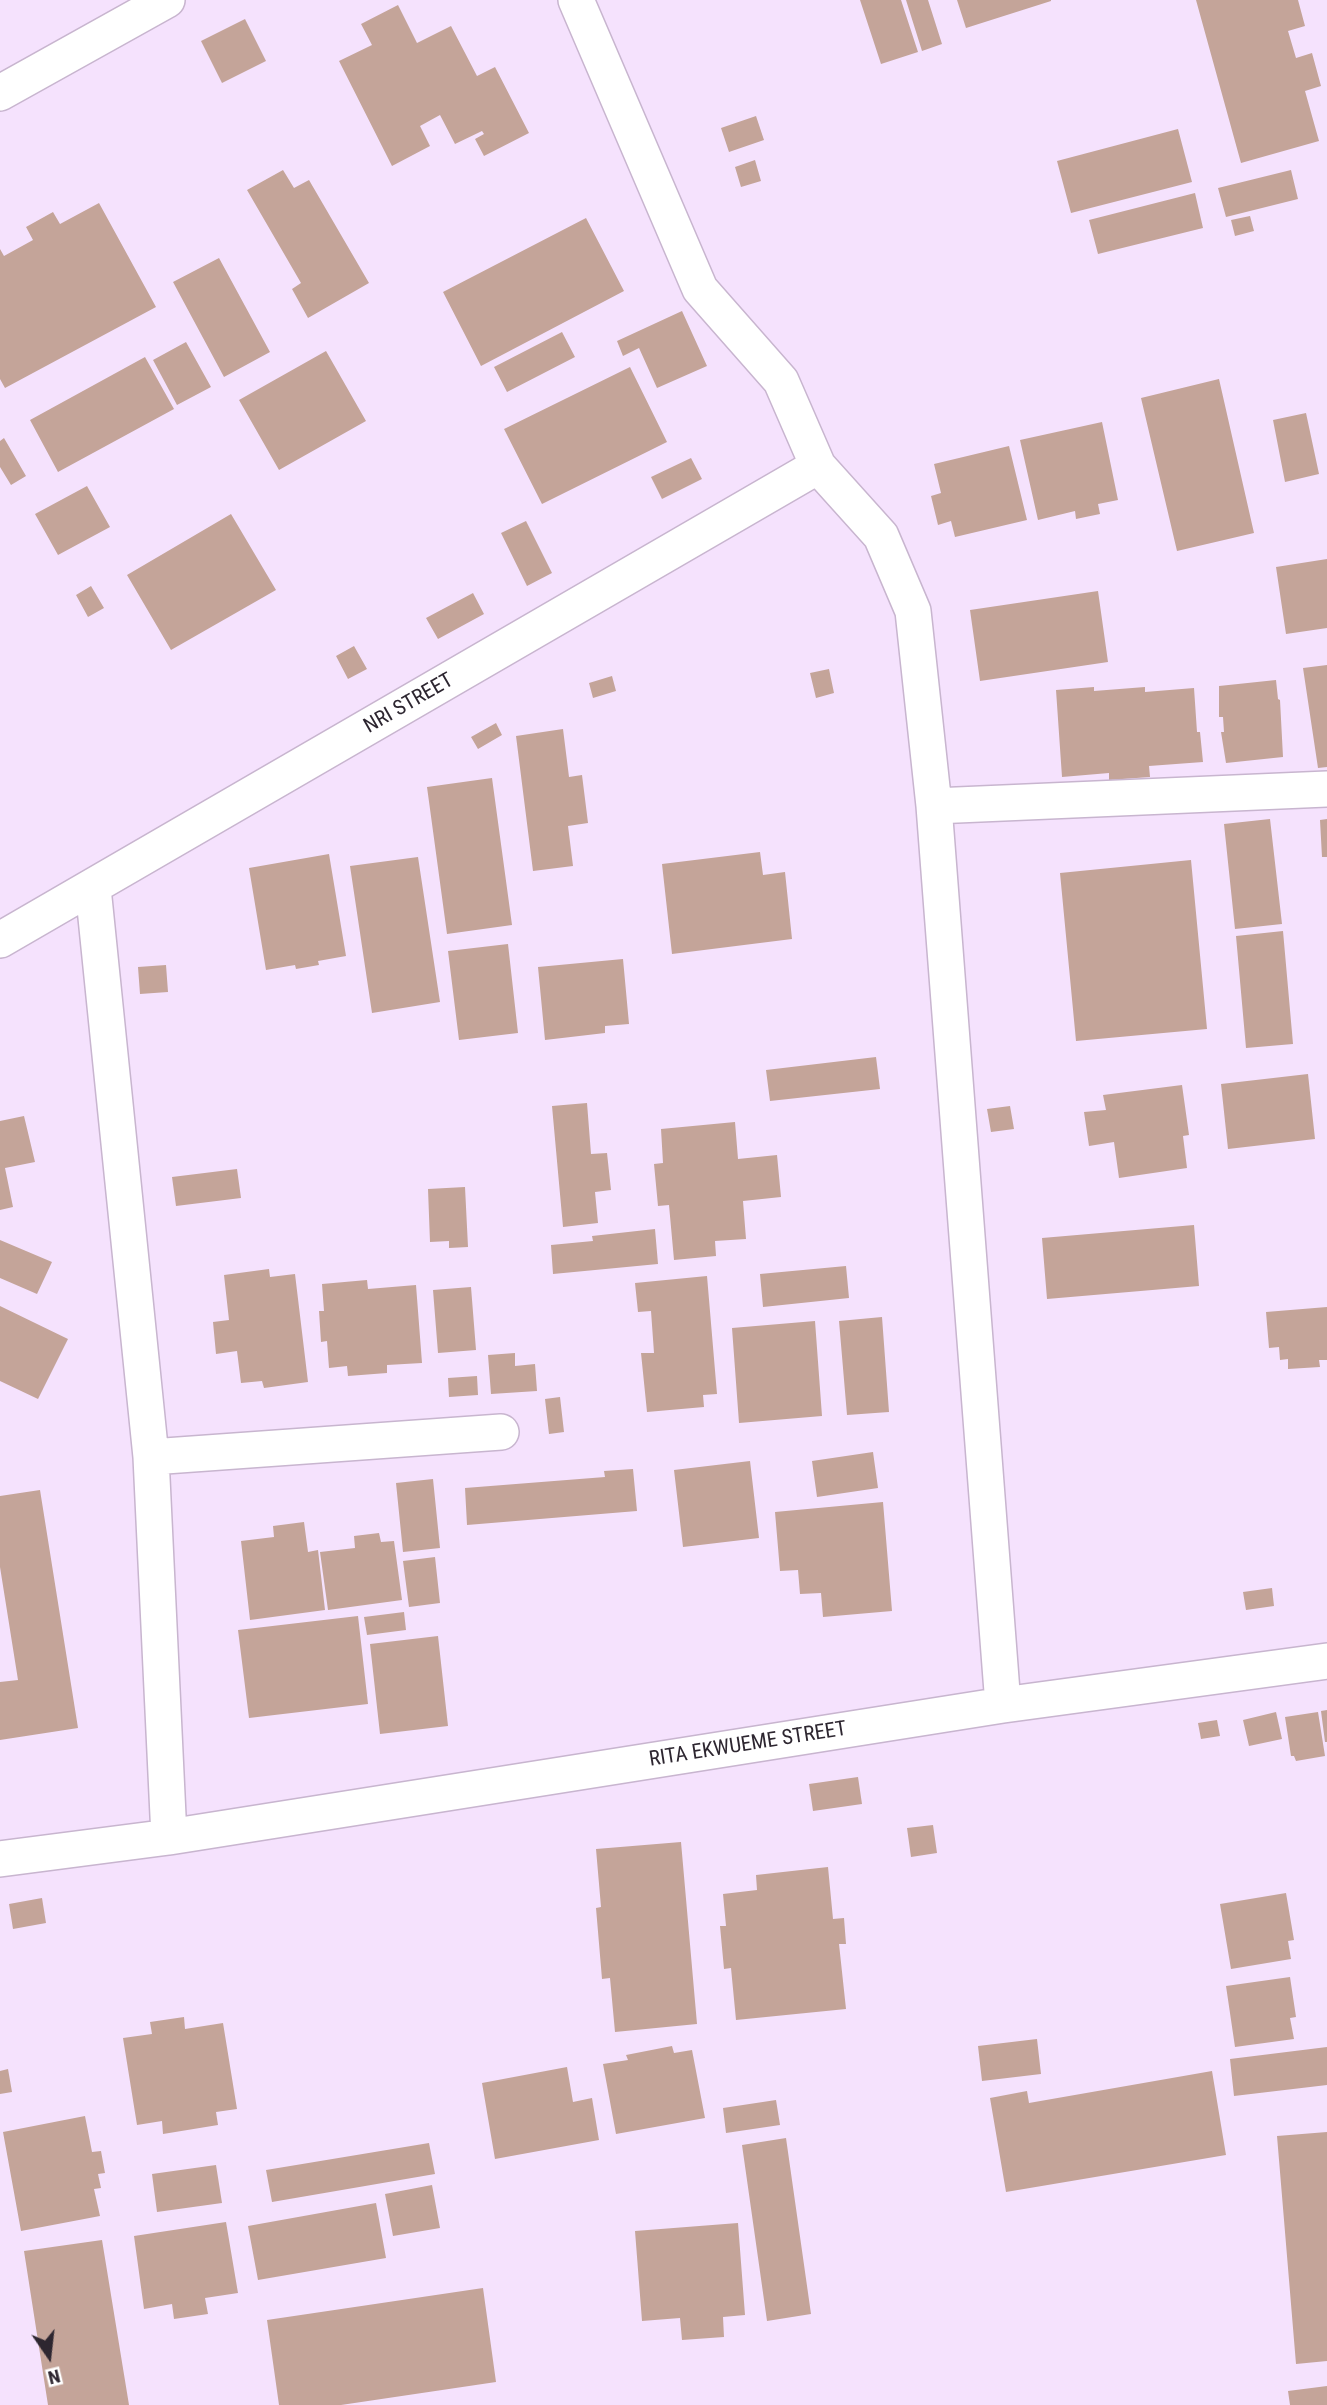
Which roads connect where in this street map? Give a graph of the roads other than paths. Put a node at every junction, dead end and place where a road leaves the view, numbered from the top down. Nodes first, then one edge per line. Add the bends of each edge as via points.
1 (167, 0) edge
2 (576, 0) edge
3 (0, 93) edge
4 (818, 466) junction
5 (1327, 789) edge
6 (934, 806) junction
7 (93, 888) junction
8 (0, 940) edge
9 (501, 1432) dead end
10 (151, 1457) junction
11 (1327, 1661) edge
12 (1003, 1705) junction
13 (169, 1837) junction
14 (0, 1859) edge

1 - 3 street
2 - 4 street via 700,289 781,381
4 - 6 street via 881,536 913,611
4 - 7 street, NRI STREET
5 - 6 street
6 - 12 street
7 - 8 street, NRI STREET
7 - 10 street
9 - 10 street
10 - 13 street
11 - 12 street, RITA EKWUEME STREET
12 - 13 street, RITA EKWUEME STREET
13 - 14 street, RITA EKWUEME STREET

